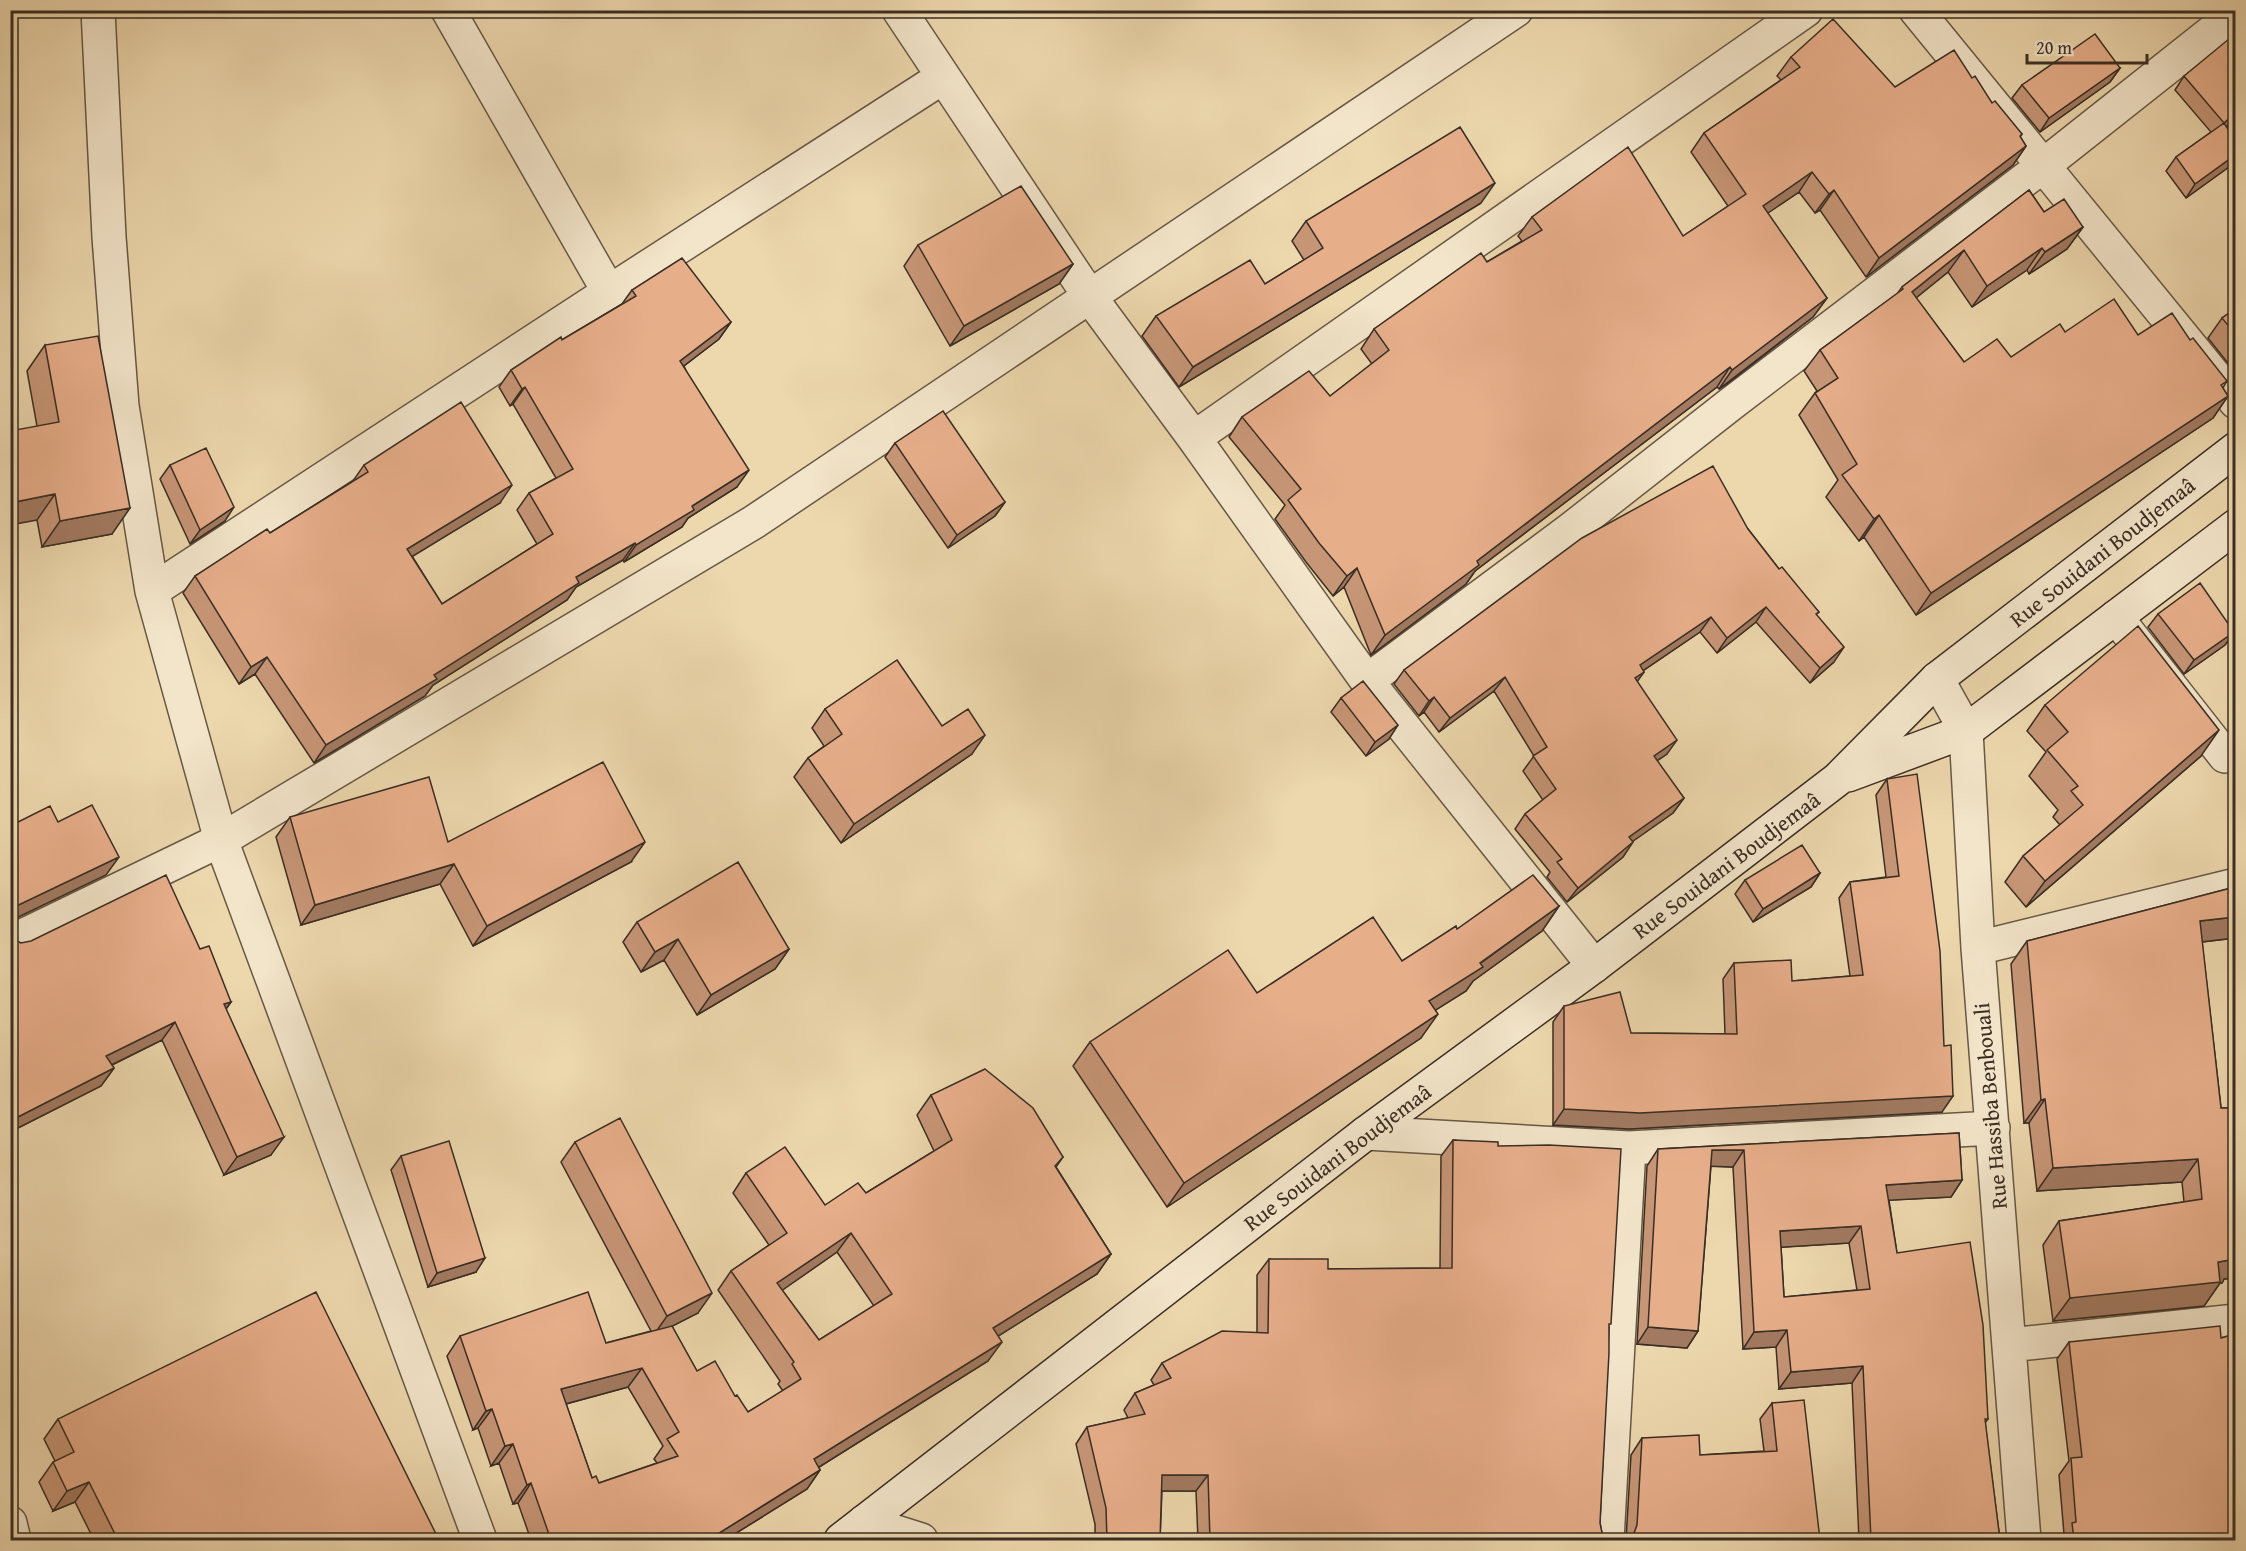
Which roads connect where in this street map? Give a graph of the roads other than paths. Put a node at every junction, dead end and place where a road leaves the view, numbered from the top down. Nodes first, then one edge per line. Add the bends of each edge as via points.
1 (98, 10) edge
2 (448, 10) edge
3 (899, 10) edge
4 (1516, 10) edge
5 (1806, 10) edge
6 (1916, 10) edge
7 (2235, 13) edge
8 (943, 77) junction
9 (2044, 165) junction
10 (609, 292) junction
11 (1090, 297) junction
12 (2235, 402) edge
13 (1194, 438) junction
14 (2235, 449) edge
15 (2232, 535) edge
16 (152, 591) junction
17 (2116, 617) junction
18 (1937, 679) junction
19 (1367, 681) junction
20 (1966, 731) junction
21 (2235, 749) edge
22 (1838, 779) junction
23 (221, 840) junction
24 (2235, 885) edge
25 (10, 942) edge
26 (1978, 948) junction
27 (1594, 966) junction
28 (1993, 1128) junction
29 (1366, 1133) junction
30 (1629, 1148) junction
31 (2235, 1321) edge
32 (2009, 1346) junction
33 (10, 1523) edge
34 (853, 1532) edge
35 (14, 1540) edge
36 (480, 1540) edge
37 (921, 1540) edge
38 (1607, 1540) edge
39 (2024, 1540) edge

1 - 16 street via 122,406
2 - 10 street
3 - 8 street
4 - 11 street
5 - 13 street
6 - 9 street
7 - 9 street
8 - 10 street
8 - 11 street
9 - 12 street
9 - 19 street
10 - 16 street
11 - 13 street
11 - 23 street via 754,522
13 - 19 street
14 - 18 street, Rue Souidani Boudjemaâ
15 - 17 street, Rue Souidani Boudjemaâ
16 - 23 street
17 - 20 street, Rue Souidani Boudjemaâ
17 - 21 street via 2224,756
18 - 20 street, Rue Hassiba Benbouali
18 - 22 street, Rue Souidani Boudjemaâ
19 - 27 street
20 - 22 street, Rue Souidani Boudjemaâ
20 - 26 street, Rue Hassiba Benbouali
22 - 27 street, Rue Souidani Boudjemaâ
23 - 25 street
23 - 36 street
24 - 26 street
26 - 28 street, Rue Hassiba Benbouali
27 - 29 street, Rue Souidani Boudjemaâ
28 - 30 street
28 - 32 street, Rue Hassiba Benbouali
29 - 30 street
29 - 34 street, Rue Souidani Boudjemaâ
30 - 38 street
31 - 32 street
32 - 39 street, Rue Hassiba Benbouali
33 - 35 street
34 - 37 street

